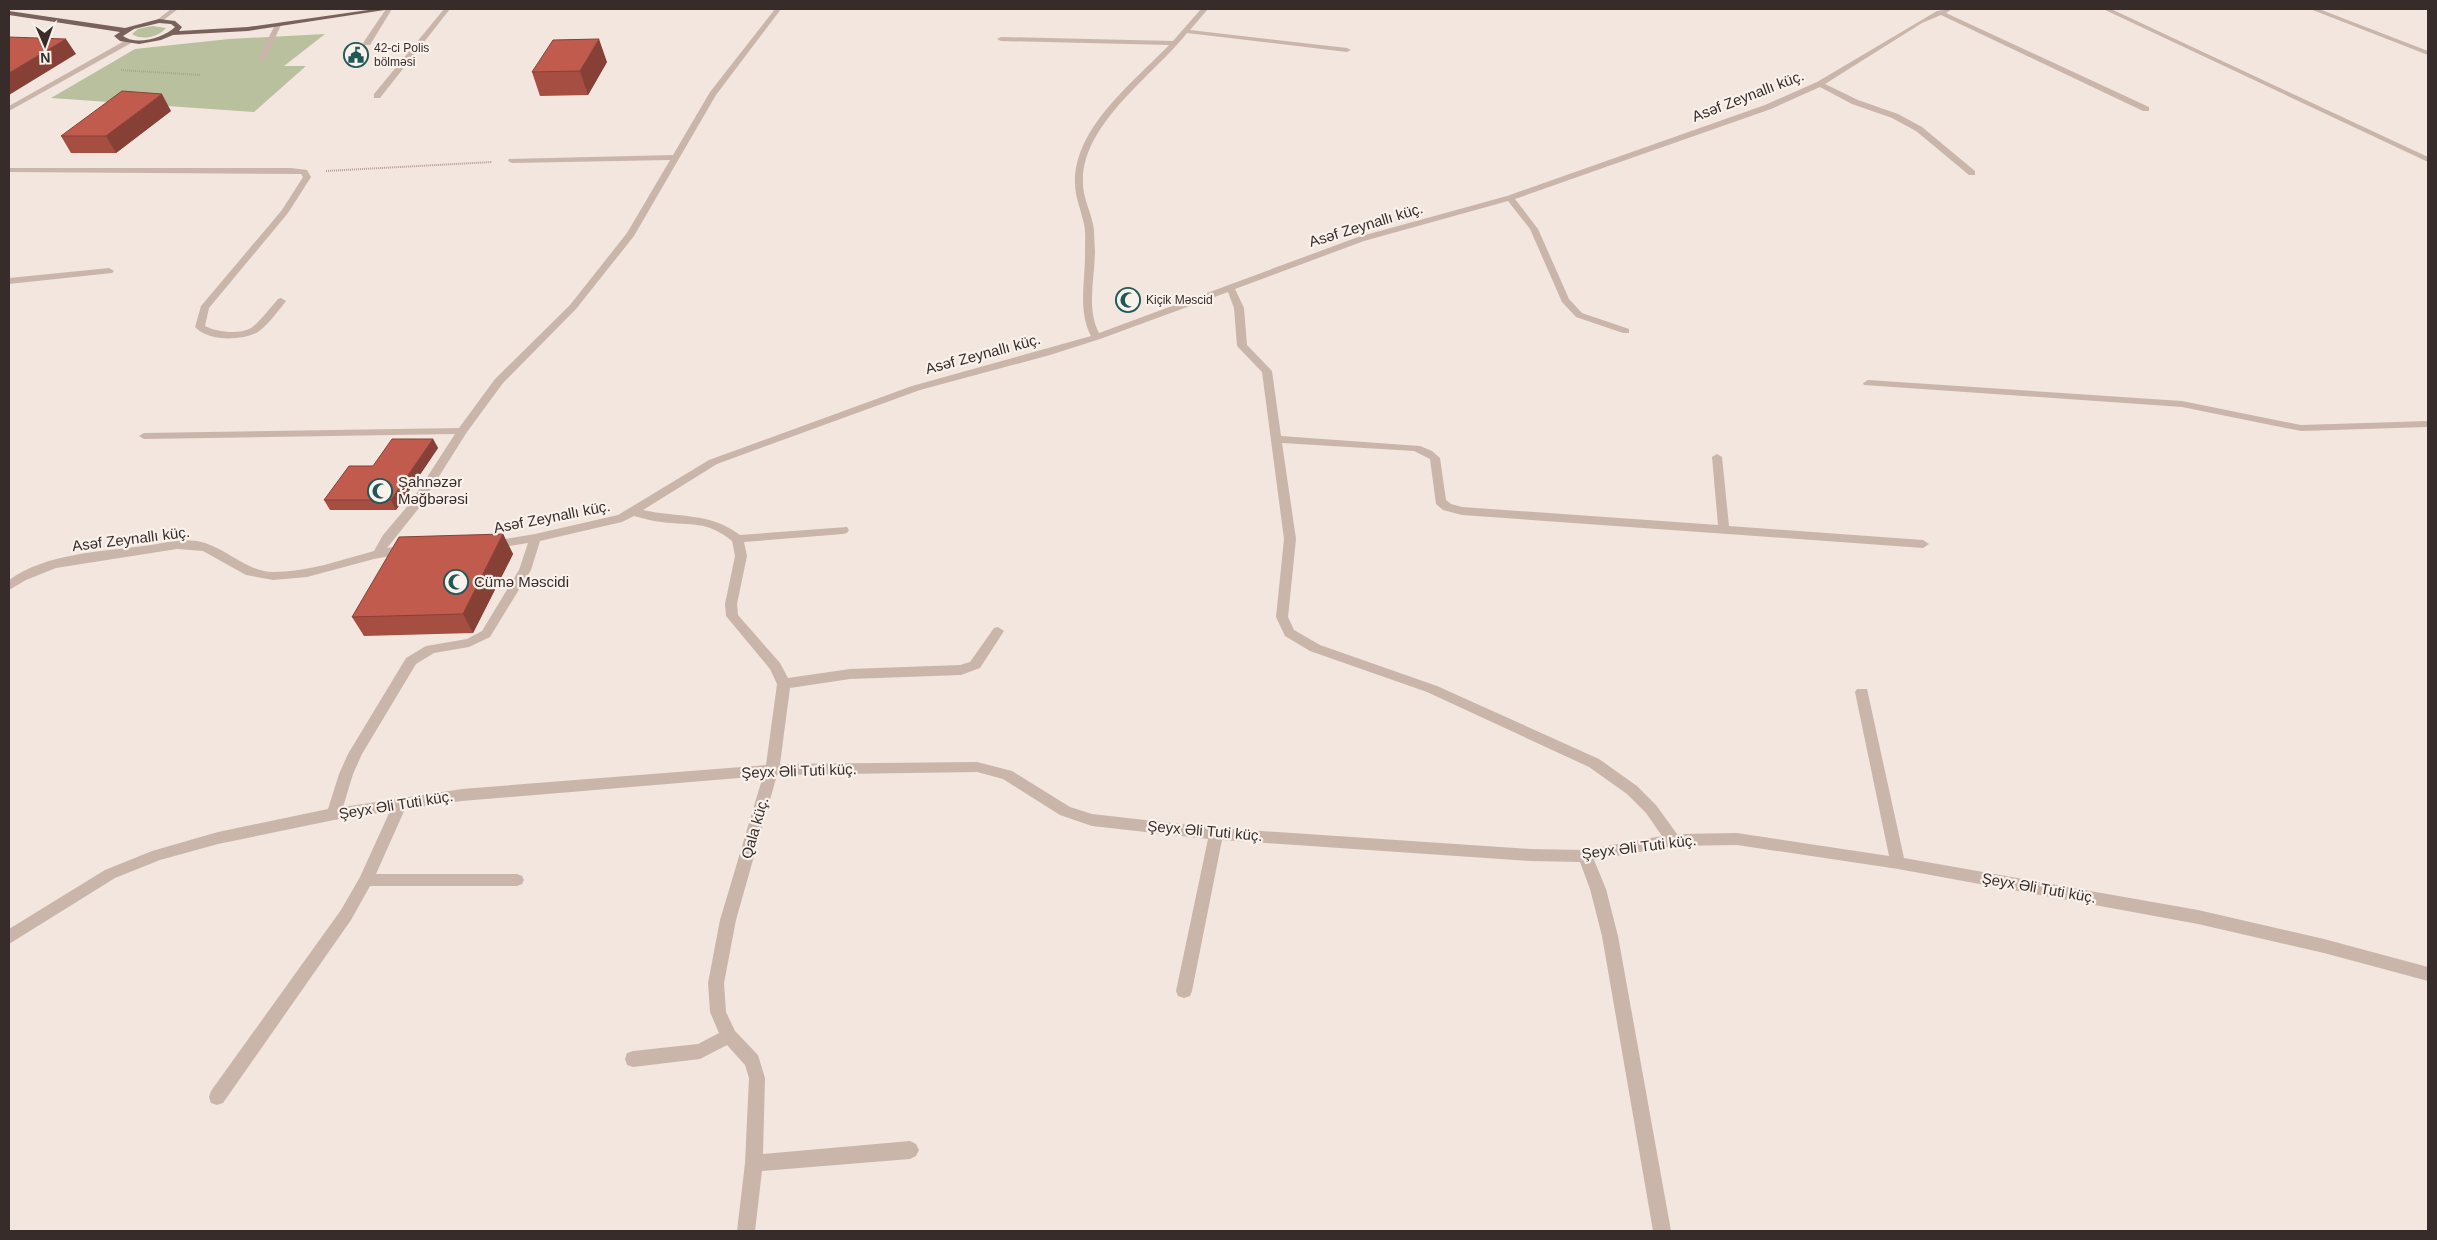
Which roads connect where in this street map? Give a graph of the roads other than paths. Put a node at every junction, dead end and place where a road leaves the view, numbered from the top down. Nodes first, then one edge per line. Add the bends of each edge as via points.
1 (175, 9) edge
2 (388, 9) edge
3 (447, 9) edge
4 (778, 9) edge
5 (1205, 9) edge
6 (2106, 9) edge
7 (2314, 9) edge
8 (1944, 11) edge
9 (9, 13) edge
10 (159, 21) junction
11 (278, 26) junction
12 (124, 30) junction
13 (1184, 31) junction
14 (173, 33) junction
15 (1001, 40) dead end
16 (129, 42) junction
17 (367, 43) dead end
18 (1175, 43) junction
19 (1347, 50) dead end
20 (2428, 53) edge
21 (262, 58) dead end
22 (1820, 84) junction
23 (377, 96) dead end
24 (9, 109) edge
25 (2146, 109) dead end
26 (676, 157) junction
27 (2428, 160) edge
28 (512, 161) road end
29 (9, 170) edge
30 (1972, 173) dead end
31 (1510, 198) junction
32 (109, 271) dead end
33 (9, 281) edge
34 (1230, 288) junction
35 (281, 301) dead end
36 (1626, 330) dead end
37 (1096, 337) junction
38 (1868, 383) dead end
39 (2428, 424) edge
40 (462, 431) junction
41 (144, 436) dead end
42 (1278, 438) junction
43 (1717, 457) dead end
44 (634, 512) junction
45 (843, 530) dead end
46 (1724, 531) junction
47 (535, 538) junction
48 (738, 540) junction
49 (1923, 544) dead end
50 (476, 546) edge
51 (418, 549) edge
52 (378, 554) junction
53 (9, 586) edge
54 (998, 631) dead end
55 (784, 684) junction
56 (1862, 692) dead end
57 (772, 770) junction
58 (400, 804) junction
59 (334, 814) junction
60 (1216, 834) junction
61 (1673, 840) junction
62 (1585, 856) junction
63 (1898, 863) junction
64 (366, 880) junction
65 (517, 880) dead end
66 (9, 937) edge
67 (2428, 974) edge
68 (1184, 991) dead end
69 (729, 1036) junction
70 (633, 1059) dead end
71 (217, 1097) dead end
72 (910, 1150) dead end
73 (754, 1163) junction
74 (746, 1231) edge
75 (1662, 1231) edge

1 - 10 street
2 - 11 main road
2 - 17 street
3 - 23 street
4 - 26 street via 713,94
5 - 13 street
6 - 27 street
7 - 20 street
8 - 22 street, Asəf Zeynallı küç.
8 - 25 street
9 - 12 main road
10 - 12 main road
10 - 14 main road via 178,24
11 - 14 main road
11 - 21 street
12 - 16 main road via 118,36
13 - 18 street
13 - 19 street
14 - 16 main road via 157,39
15 - 18 street
16 - 24 street
18 - 37 street via 1106,112 1092,134 1083,162 1079,178 1088,225 1090,263 1086,314
22 - 30 street via 1919,129
22 - 31 street, Asəf Zeynallı küç. via 1768,107
26 - 28 street
26 - 40 street via 631,234 574,307 499,381
29 - 35 street via 304,172 307,177 285,211 204,308 200,327 212,334 254,331
31 - 34 street, Asəf Zeynallı küç. via 1361,239
31 - 36 street via 1534,229 1565,300 1579,315
32 - 33 street
34 - 37 street, Asəf Zeynallı küç.
34 - 42 street via 1239,305 1242,346 1267,370
37 - 44 street, Asəf Zeynallı küç. via 916,388 712,462
38 - 39 street via 2182,404 2300,428
40 - 41 street
40 - 52 street via 416,505 387,538
42 - 46 street via 1416,448 1435,458 1440,500 1447,507 1462,511
42 - 61 street via 1290,539 1282,617 1289,633 1314,648 1432,689 1594,762 1638,796
43 - 46 street
44 - 47 street, Asəf Zeynallı küç. via 602,524
44 - 48 street via 714,524
45 - 48 street
46 - 49 street
47 - 50 street, Asəf Zeynallı küç.
47 - 59 street via 525,570 486,634 468,643 434,647 421,652 411,662 351,762 337,793
48 - 55 street via 741,556 731,604 732,616 774,666
51 - 52 street, Asəf Zeynallı küç.
52 - 53 street, Asəf Zeynallı küç. via 309,573 258,576 204,547 184,544 70,561 39,569
54 - 55 street via 975,665 961,670 859,672
55 - 57 street, Qala küç.
56 - 63 street
57 - 58 street, Şeyx Əli Tuti küç. via 462,795
57 - 60 street, Şeyx Əli Tuti küç. via 978,768 1008,775 1065,811 1092,820
57 - 69 street, Qala küç. via 728,920 716,983 718,1012
58 - 59 street, Şeyx Əli Tuti küç.
58 - 64 street
59 - 66 street, Şeyx Əli Tuti küç. via 218,838 157,855 110,874
60 - 62 street, Şeyx Əli Tuti küç.
60 - 68 street
61 - 62 street, Şeyx Əli Tuti küç.
61 - 63 street, Şeyx Əli Tuti küç. via 1737,839
62 - 75 street via 1598,889 1610,936
63 - 67 street, Şeyx Əli Tuti küç. via 2198,917
64 - 65 street
64 - 71 street via 346,915
69 - 70 street via 700,1051
69 - 73 street, Qala küç. via 752,1061 757,1078
72 - 73 street
73 - 74 street, Qala küç.

